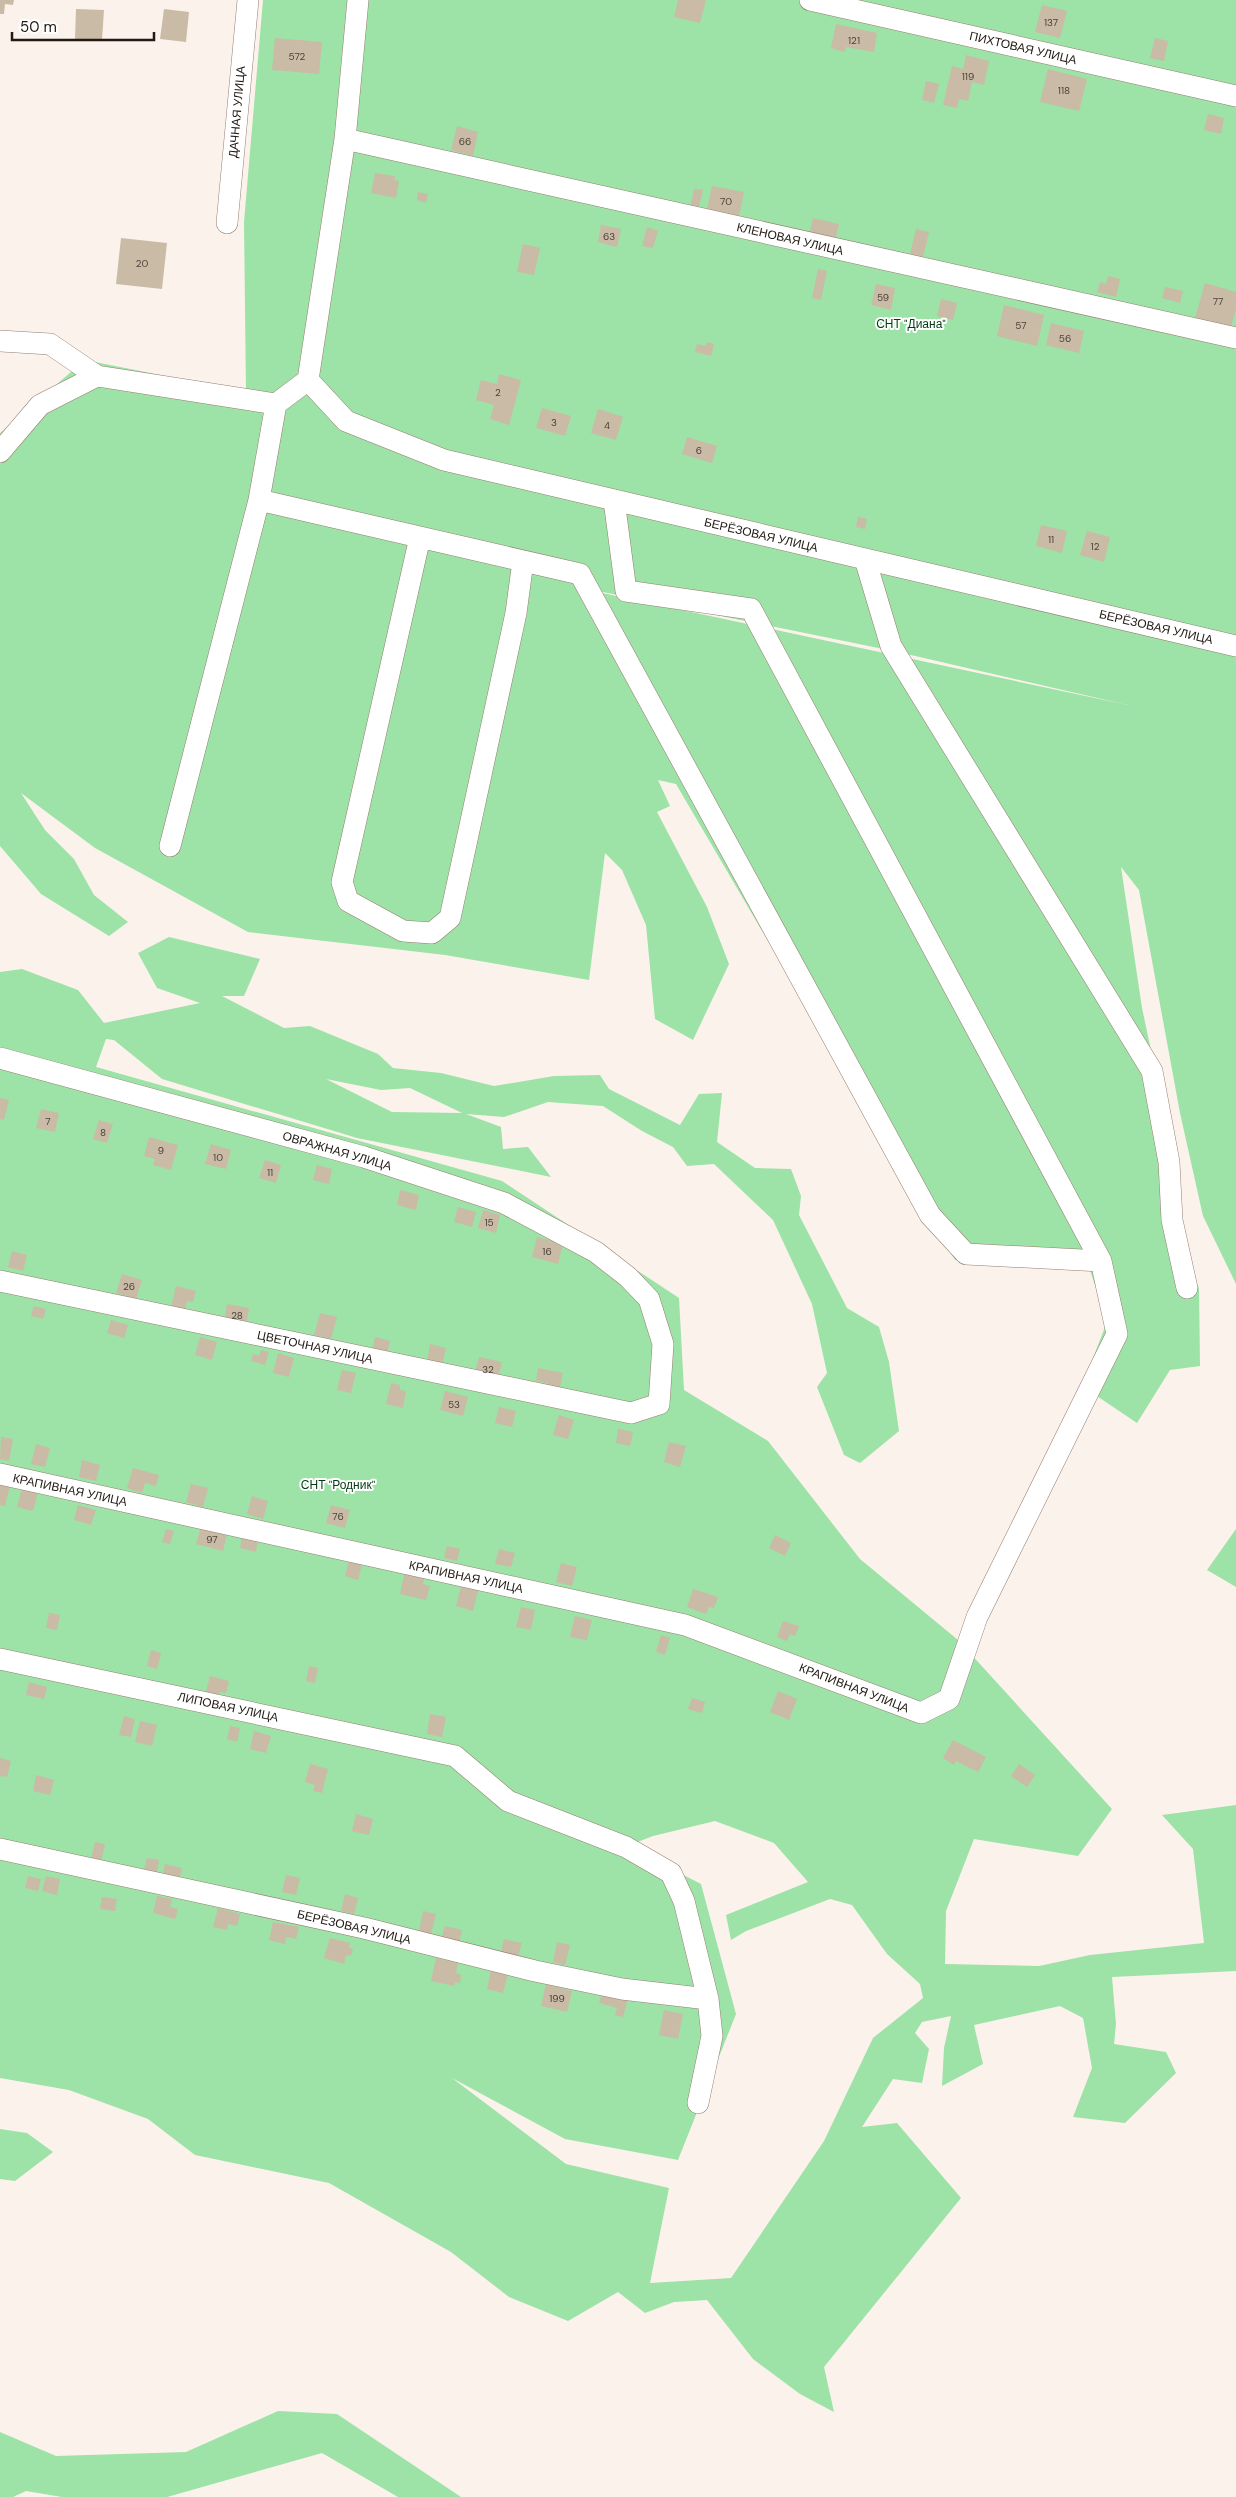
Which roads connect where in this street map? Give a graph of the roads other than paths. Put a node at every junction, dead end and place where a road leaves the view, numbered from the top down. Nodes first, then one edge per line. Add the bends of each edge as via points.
1 (248, 0) edge
2 (358, 0) edge
3 (810, 0) edge
4 (1236, 96) edge
5 (345, 139) junction
6 (227, 223) dead end
7 (1236, 338) edge
8 (0, 341) edge
9 (97, 376) junction
10 (308, 380) junction
11 (276, 404) junction
12 (0, 452) edge
13 (259, 500) junction
14 (614, 500) junction
15 (420, 537) junction
16 (865, 559) junction
17 (523, 561) junction
18 (1236, 646) edge
19 (170, 846) dead end
20 (0, 1058) edge
21 (1101, 1261) junction
22 (0, 1281) edge
23 (1187, 1288) dead end
24 (631, 1413) joint
25 (0, 1474) edge
26 (0, 1659) edge
27 (0, 1849) edge
28 (708, 1999) junction
29 (698, 2103) dead end

1 - 6 street, ДАЧНАЯ УЛИЦА
2 - 5 street
3 - 4 street, ПИХТОВАЯ УЛИЦА
5 - 7 street, КЛЕНОВАЯ УЛИЦА
5 - 10 street
8 - 9 street via 50,344
9 - 11 street
9 - 12 street via 40,406
10 - 11 street
10 - 14 street, БЕРЁЗОВАЯ УЛИЦА via 346,421 435,456
11 - 13 street
13 - 15 street
13 - 19 street
14 - 16 street, БЕРЁЗОВАЯ УЛИЦА
14 - 21 street via 626,591 751,609
15 - 17 street
15 - 17 street via 342,882 348,901 403,932 432,933 450,918 516,613
16 - 18 street, БЕРЁЗОВАЯ УЛИЦА
16 - 23 street via 891,646 1152,1071 1169,1162 1172,1220
17 - 21 street via 580,574 930,1215 966,1254
20 - 24 street, ОВРАЖНАЯ УЛИЦА via 364,1157 504,1203 596,1252 628,1277 649,1299 664,1344 659,1404
21 - 25 street, КРАПИВНАЯ УЛИЦА via 1117,1334 977,1617 948,1699 921,1713 685,1625
22 - 24 street, ЦВЕТОЧНАЯ УЛИЦА
26 - 28 street, ЛИПОВАЯ УЛИЦА via 455,1756 508,1801 626,1847 671,1873 684,1901
27 - 28 street, БЕРЁЗОВАЯ УЛИЦА via 364,1928 535,1971 622,1989
28 - 29 street via 712,2036

